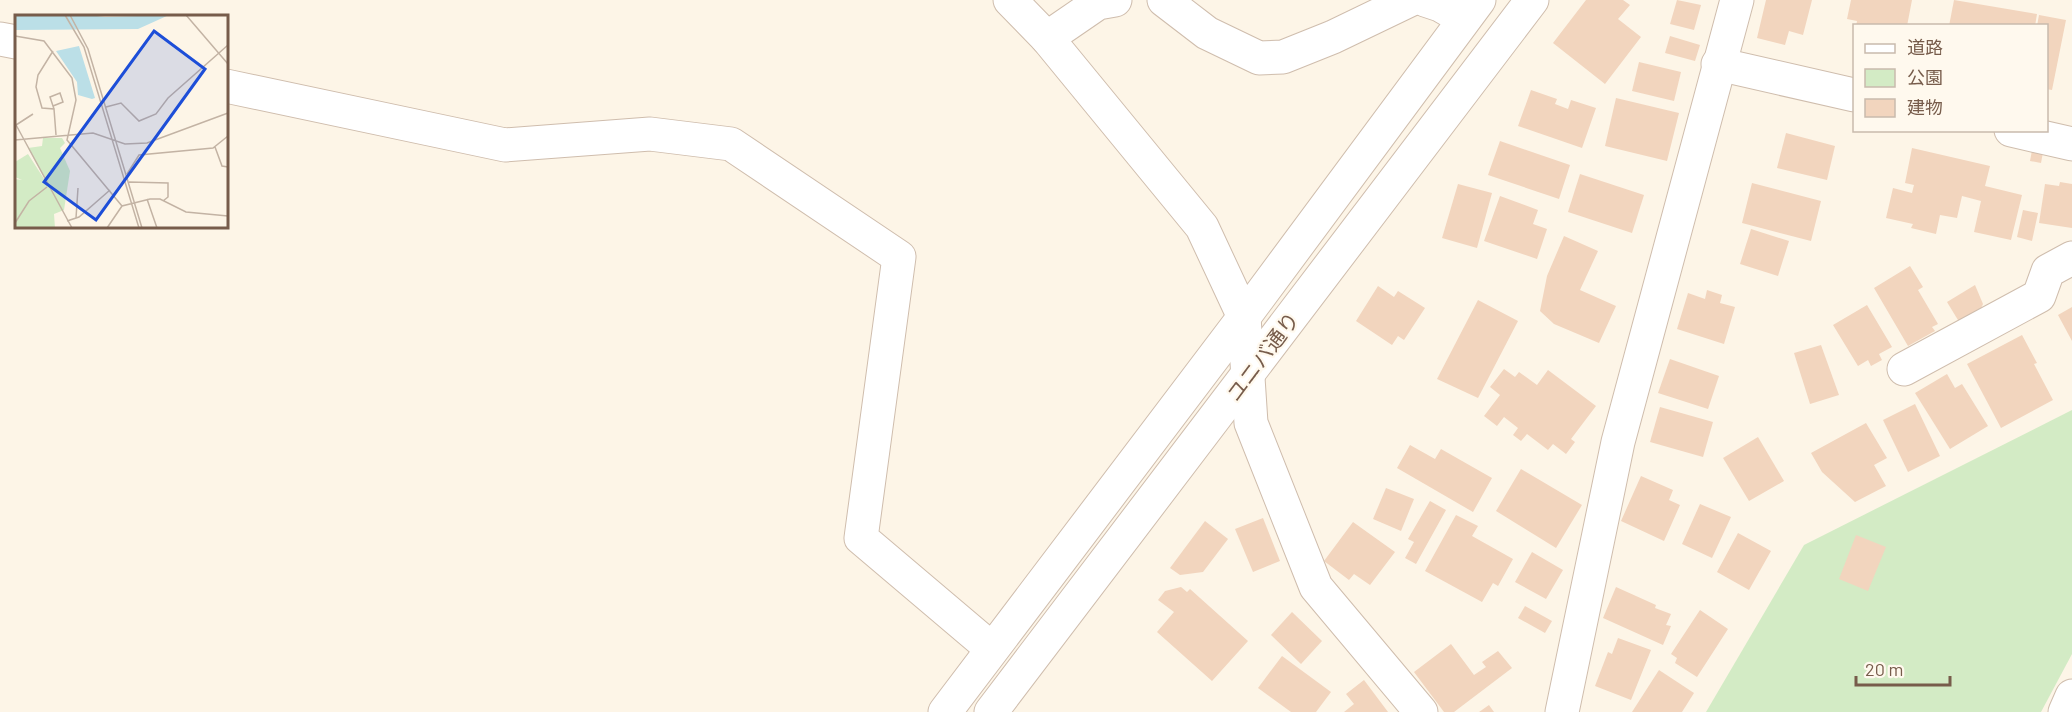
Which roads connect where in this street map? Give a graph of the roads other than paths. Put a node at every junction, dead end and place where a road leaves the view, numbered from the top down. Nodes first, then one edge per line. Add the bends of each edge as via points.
1 (1010, 0) edge
2 (1115, 0) edge
3 (1164, 0) edge
4 (1410, 0) edge
5 (1425, 0) edge
6 (1532, 0) edge
7 (1737, 0) edge
8 (1472, 9) edge
9 (1047, 38) junction
10 (0, 39) edge
11 (15, 42) edge
12 (1719, 64) junction
13 (228, 86) edge
14 (1853, 95) edge
15 (2020, 132) edge
16 (2072, 144) edge
17 (2072, 258) edge
18 (1244, 317) junction
19 (1904, 369) dead end
20 (1248, 375) junction
21 (992, 649) junction
22 (2072, 696) edge
23 (945, 712) edge
24 (991, 712) edge
25 (1420, 712) edge
26 (1562, 712) edge
27 (2065, 712) edge

1 - 9 street
2 - 9 street via 1098,3
3 - 4 street via 1207,33 1259,58 1283,57
5 - 8 street
6 - 20 street, ユニバ通り
7 - 12 street
8 - 18 street, ユニバ通り
9 - 18 street via 1202,227
10 - 11 street
12 - 14 street
12 - 26 street via 1618,441
13 - 21 street via 505,145 650,134 731,144 899,256 861,538
15 - 16 street
17 - 19 street via 2048,271 2039,296
18 - 20 street
18 - 21 street, ユニバ通り
20 - 24 street, ユニバ通り
20 - 25 street via 1251,423 1316,587
21 - 23 street, ユニバ通り
22 - 27 street

